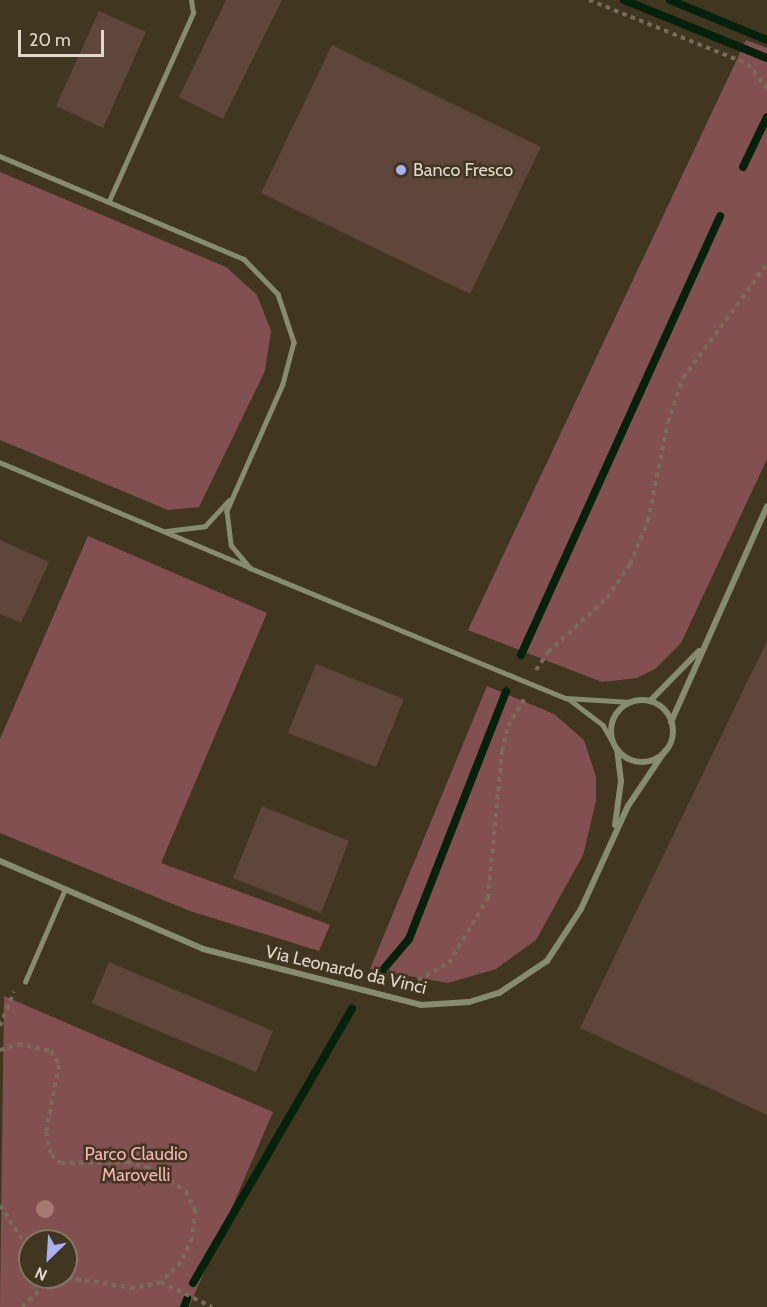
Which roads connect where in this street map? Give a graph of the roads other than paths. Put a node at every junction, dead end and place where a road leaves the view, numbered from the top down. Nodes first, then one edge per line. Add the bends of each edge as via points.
1 (191, 0) edge
2 (0, 156) edge
3 (109, 201) junction
4 (0, 463) edge
5 (232, 495) junction
6 (767, 506) edge
7 (161, 531) junction
8 (250, 568) junction
9 (703, 646) junction
10 (566, 698) junction
11 (650, 701) junction
12 (630, 702) junction
13 (671, 722) junction
14 (616, 747) junction
15 (665, 751) junction
16 (614, 831) junction
17 (0, 861) edge
18 (65, 889) junction
19 (25, 982) road end

1 - 3 lane via 193,13
2 - 3 lane
3 - 5 lane via 244,259 262,273 287,311 294,342 290,364
4 - 7 lane
5 - 7 lane via 205,526
5 - 8 lane via 226,534
6 - 9 street
7 - 8 lane
8 - 10 lane
9 - 11 street
9 - 13 street
10 - 12 lane
10 - 14 lane via 603,725
11 - 12 street
11 - 13 street
12 - 14 street via 611,724
13 - 15 street
14 - 15 street via 641,761
14 - 16 street, Via Leonardo da Vinci via 621,781
15 - 16 street, Via Leonardo da Vinci
16 - 18 street, Via Leonardo da Vinci via 580,909 547,961 499,993 454,1005 421,1005 203,949
17 - 18 street, Via Leonardo da Vinci
18 - 19 lane

